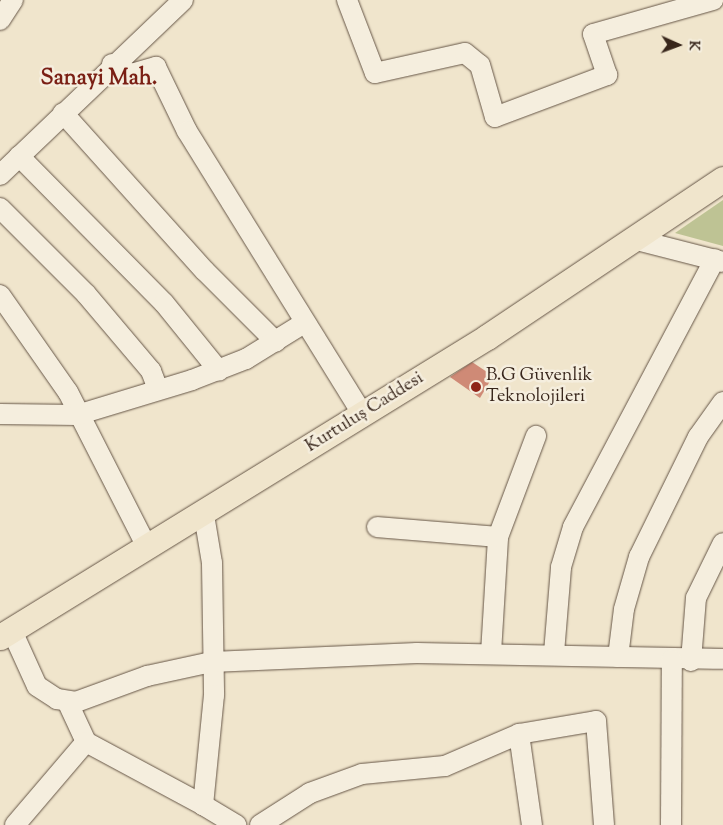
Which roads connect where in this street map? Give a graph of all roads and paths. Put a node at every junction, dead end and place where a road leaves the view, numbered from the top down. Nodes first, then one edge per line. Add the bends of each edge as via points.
1 (12, 0) edge
2 (183, 0) edge
3 (347, 0) edge
4 (713, 0) edge
5 (0, 20) edge
6 (112, 64) junction
7 (63, 113) junction
8 (20, 156) junction
9 (0, 175) edge
10 (723, 179) edge
11 (0, 208) edge
12 (633, 239) junction
13 (719, 261) edge
14 (0, 295) edge
15 (304, 323) junction
16 (276, 342) junction
17 (219, 371) junction
18 (158, 389) junction
19 (723, 402) edge
20 (0, 414) edge
21 (76, 415) junction
22 (363, 415) junction
23 (536, 436) dead end
24 (204, 515) junction
25 (377, 527) dead end
26 (498, 536) junction
27 (723, 543) edge
28 (148, 549) junction
29 (6, 634) edge
30 (491, 653) junction
31 (554, 653) junction
32 (618, 657) junction
33 (723, 659) edge
34 (681, 661) junction
35 (212, 662) junction
36 (66, 701) junction
37 (519, 734) junction
38 (86, 742) junction
39 (202, 805) junction
40 (15, 825) edge
41 (236, 825) edge
42 (260, 825) edge
43 (532, 825) edge
44 (604, 825) edge
45 (671, 825) edge

1 - 5 street
2 - 6 street
3 - 4 street via 375,73 466,53 480,66 495,117 607,75 593,34
6 - 7 street
6 - 15 street via 131,74 156,67 186,131
7 - 8 street
7 - 16 street via 205,271
8 - 9 street
8 - 17 street via 164,303
10 - 12 main road, Kurtuluş Caddesi
11 - 18 street via 86,294 150,371
12 - 13 street
12 - 22 main road, Kurtuluş Caddesi
13 - 31 street via 573,526 561,567
14 - 21 street via 68,392
15 - 16 street
15 - 22 street
16 - 17 street
17 - 18 street
18 - 21 street
19 - 32 street via 698,437 639,557 624,609
20 - 21 street
21 - 28 street
22 - 24 main road, Kurtuluş Caddesi
23 - 26 street
24 - 28 main road, Kurtuluş Caddesi
24 - 35 street via 212,563
25 - 26 street
26 - 30 street via 490,601
27 - 34 street via 696,598
28 - 29 main road, Kurtuluş Caddesi
29 - 36 street via 37,686
30 - 31 street
30 - 35 street
31 - 32 street
32 - 34 street
33 - 34 street
34 - 45 street
35 - 36 street via 146,676 85,701
35 - 39 street via 214,711
36 - 38 street
37 - 42 street via 445,766 362,774 336,782
37 - 43 street
37 - 44 street via 596,721
38 - 39 street
38 - 40 street
39 - 41 street

